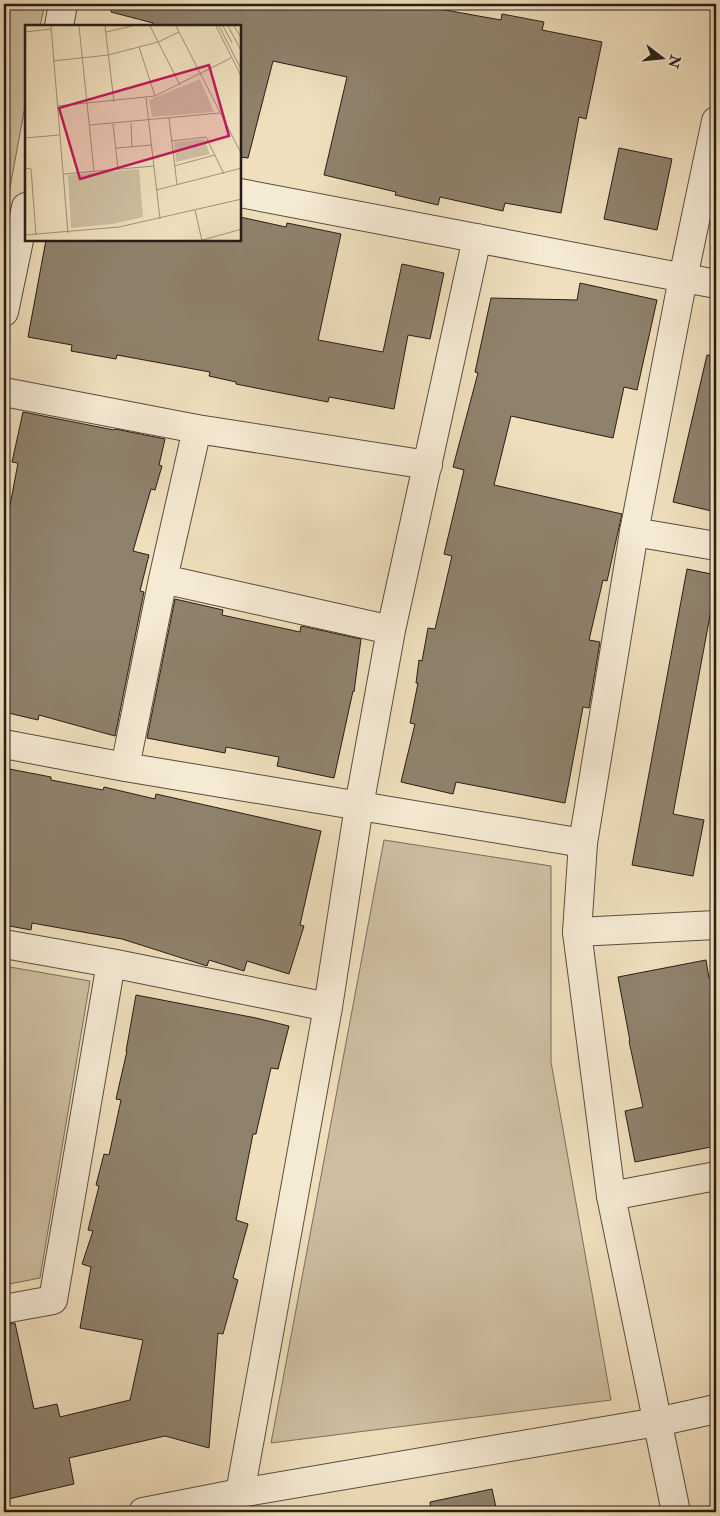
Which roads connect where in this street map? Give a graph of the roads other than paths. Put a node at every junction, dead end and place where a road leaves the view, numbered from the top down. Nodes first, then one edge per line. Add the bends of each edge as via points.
1 (63, 4) edge
2 (59, 25) edge
3 (716, 121) edge
4 (241, 193) edge
5 (25, 211) edge
6 (478, 238) junction
7 (683, 278) junction
8 (716, 284) edge
9 (4, 312) edge
10 (4, 392) edge
11 (197, 429) junction
12 (428, 465) junction
13 (634, 532) junction
14 (716, 546) edge
15 (163, 579) junction
16 (391, 630) junction
17 (4, 744) edge
18 (125, 767) junction
19 (360, 806) junction
20 (583, 843) junction
21 (716, 925) edge
22 (577, 932) junction
23 (4, 944) edge
24 (111, 963) junction
25 (328, 1007) junction
26 (716, 1176) edge
27 (611, 1196) junction
28 (4, 1310) edge
29 (716, 1410) edge
30 (657, 1422) junction
31 (240, 1493) junction
32 (143, 1512) edge
33 (676, 1512) edge

1 - 2 street
3 - 7 street
4 - 6 street
5 - 9 street
6 - 7 street
6 - 12 street
7 - 8 street
7 - 13 street
10 - 11 street
11 - 12 street
11 - 15 street
12 - 16 street
13 - 14 street
13 - 20 street
15 - 16 street
15 - 18 street
16 - 19 street
17 - 18 street
18 - 19 street
19 - 20 street
19 - 25 street
20 - 22 street
21 - 22 street
22 - 27 street
23 - 24 street
24 - 25 street
24 - 28 street via 53,1300
25 - 31 street
26 - 27 street
27 - 30 street
29 - 30 street
30 - 31 street
30 - 33 street
31 - 32 street

